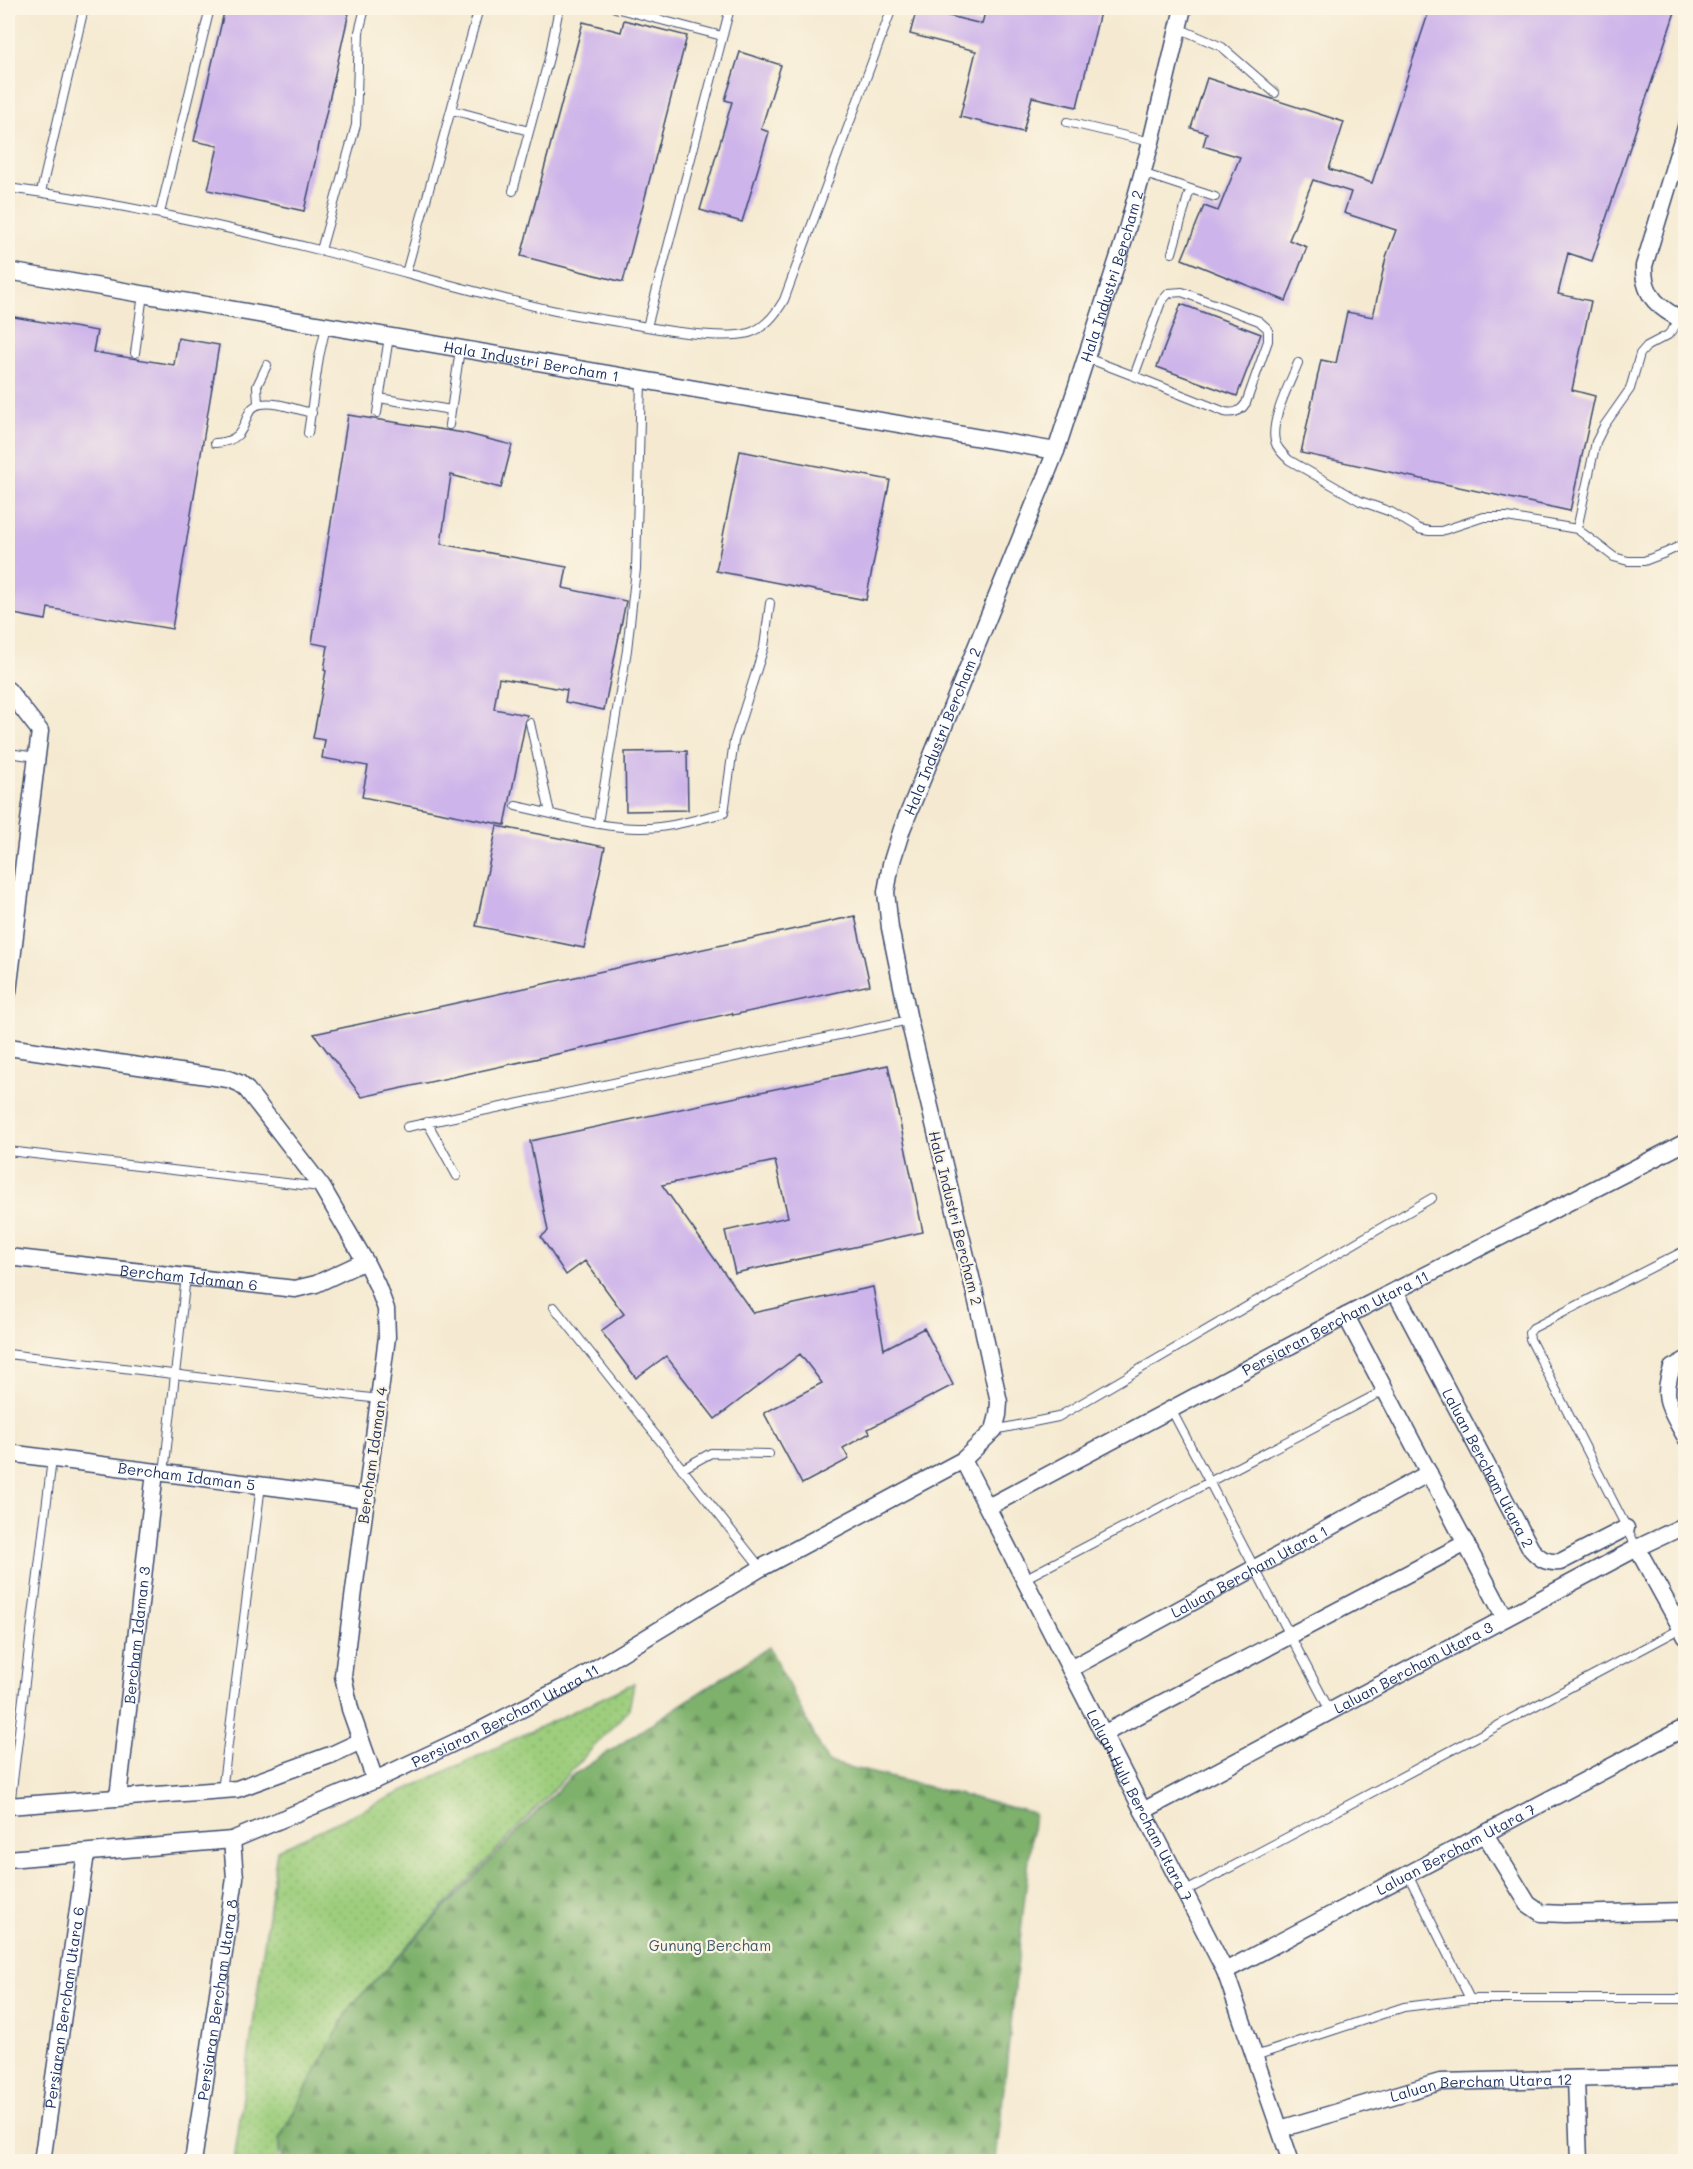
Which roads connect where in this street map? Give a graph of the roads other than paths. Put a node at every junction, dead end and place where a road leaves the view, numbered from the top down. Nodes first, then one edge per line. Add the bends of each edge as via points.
1 (84, 8) edge
2 (210, 8) edge
3 (365, 8) edge
4 (479, 8) edge
5 (559, 8) edge
6 (615, 8) edge
7 (730, 8) edge
8 (892, 8) edge
9 (1183, 8) edge
10 (1177, 28) junction
11 (722, 36) junction
12 (1275, 93) dead end
13 (452, 110) junction
14 (1067, 122) dead end
15 (1686, 128) edge
16 (529, 131) junction
17 (1151, 142) junction
18 (1142, 173) junction
19 (8, 188) edge
20 (1190, 189) junction
21 (513, 191) dead end
22 (41, 192) junction
23 (1215, 197) dead end
24 (160, 213) junction
25 (321, 250) junction
26 (1172, 253) dead end
27 (8, 271) edge
28 (406, 273) junction
29 (143, 294) junction
30 (1683, 321) edge
31 (326, 326) junction
32 (646, 327) junction
33 (389, 337) junction
34 (460, 349) junction
35 (135, 353) dead end
36 (1087, 358) junction
37 (1298, 363) dead end
38 (267, 365) dead end
39 (1134, 376) junction
40 (641, 380) junction
41 (379, 398) junction
42 (258, 404) junction
43 (451, 410) junction
44 (312, 413) junction
45 (377, 413) dead end
46 (449, 425) dead end
47 (308, 433) dead end
48 (215, 443) dead end
49 (1056, 452) junction
50 (1577, 530) junction
51 (1686, 543) edge
52 (770, 603) dead end
53 (8, 690) edge
54 (530, 723) dead end
55 (8, 753) edge
56 (37, 757) junction
57 (516, 806) dead end
58 (550, 813) junction
59 (598, 823) junction
60 (8, 992) edge
61 (909, 1020) junction
62 (8, 1047) edge
63 (427, 1122) junction
64 (407, 1127) dead end
65 (1684, 1145) edge
66 (8, 1151) edge
67 (457, 1176) dead end
68 (322, 1187) junction
69 (1432, 1198) dead end
70 (1686, 1250) edge
71 (8, 1257) edge
72 (365, 1261) junction
73 (186, 1275) junction
74 (1395, 1291) junction
75 (554, 1307) dead end
76 (1346, 1316) junction
77 (8, 1354) edge
78 (1686, 1360) edge
79 (176, 1374) junction
80 (1385, 1390) junction
81 (380, 1399) junction
82 (1172, 1411) junction
83 (994, 1430) junction
84 (1686, 1437) edge
85 (8, 1453) edge
86 (769, 1454) dead end
87 (52, 1459) junction
88 (963, 1460) junction
89 (682, 1469) junction
90 (159, 1473) junction
91 (1429, 1473) junction
92 (1209, 1484) junction
93 (261, 1485) junction
94 (367, 1499) junction
95 (988, 1507) junction
96 (1686, 1525) edge
97 (1626, 1528) junction
98 (1466, 1543) junction
99 (1637, 1548) junction
100 (760, 1568) junction
101 (1254, 1568) junction
102 (1024, 1579) junction
103 (1505, 1618) junction
104 (1684, 1631) edge
105 (1290, 1635) junction
106 (1070, 1669) junction
107 (1330, 1711) junction
108 (1686, 1727) edge
109 (1103, 1734) junction
110 (361, 1741) junction
111 (375, 1780) junction
112 (222, 1791) junction
113 (118, 1798) junction
114 (9, 1806) edge
115 (1143, 1811) junction
116 (1485, 1834) junction
117 (232, 1840) junction
118 (86, 1853) junction
119 (8, 1859) edge
120 (1408, 1875) junction
121 (1184, 1892) junction
122 (1686, 1911) edge
123 (1225, 1971) junction
124 (1470, 1999) junction
125 (1686, 1999) edge
126 (1255, 2056) junction
127 (1686, 2076) edge
128 (1576, 2079) junction
129 (1280, 2129) junction
130 (42, 2162) edge
131 (194, 2162) edge
132 (1292, 2162) edge
133 (1579, 2162) edge

1 - 22 lane
2 - 24 lane
3 - 25 lane via 359,32 356,125
4 - 13 lane
5 - 16 lane
6 - 11 lane
7 - 11 lane
8 - 32 lane via 777,313 748,333 725,335
9 - 10 street, Hala Industri Bercham 2
10 - 12 lane via 1222,47
10 - 17 street, Hala Industri Bercham 2
11 - 32 lane
13 - 16 lane
13 - 28 lane
14 - 17 lane
15 - 30 street via 1644,266 1644,279 1657,303
16 - 21 lane
17 - 18 street, Hala Industri Bercham 2
18 - 20 lane
18 - 36 street, Hala Industri Bercham 2
19 - 22 lane
20 - 23 lane
20 - 26 lane
22 - 24 lane
24 - 25 lane
25 - 28 lane
27 - 29 street, Hala Industri Bercham 1
28 - 32 lane via 552,310
29 - 31 street, Hala Industri Bercham 1
29 - 35 lane
30 - 50 lane via 1640,354 1630,389 1596,442
31 - 33 street, Hala Industri Bercham 1
31 - 44 lane
33 - 34 street, Hala Industri Bercham 1
33 - 41 lane
34 - 40 street, Hala Industri Bercham 1
34 - 43 lane
36 - 39 lane
36 - 49 street, Hala Industri Bercham 2
37 - 50 lane via 1274,431 1275,442 1289,460 1419,529 1441,531 1469,520 1507,517
38 - 42 lane via 258,386
39 - 39 lane via 1225,412 1237,411 1246,403 1268,341 1268,329 1259,321 1193,296 1169,293 1161,302
40 - 49 street, Hala Industri Bercham 1
40 - 59 lane via 636,569 627,650
41 - 43 lane
41 - 45 lane
42 - 44 lane
42 - 48 lane via 252,407 240,434
43 - 46 lane
44 - 47 lane
49 - 61 street, Hala Industri Bercham 2 via 891,864 886,892 890,928
50 - 51 lane via 1614,557 1628,561 1644,561
52 - 59 lane via 764,647 734,741 724,813 644,828
53 - 56 street via 40,731
54 - 58 lane
55 - 56 lane
56 - 60 street
57 - 58 lane
58 - 59 lane
61 - 63 lane
61 - 83 street, Hala Industri Bercham 2 via 999,1402
62 - 68 street, Bercham Idaman 4 via 234,1081 247,1090
63 - 64 lane
63 - 67 lane
65 - 74 street, Persiaran Bercham Utara 11
66 - 68 lane
68 - 72 street, Bercham Idaman 4
69 - 83 lane via 1058,1417
70 - 97 lane via 1529,1333
71 - 73 street, Bercham Idaman 6
72 - 73 street, Bercham Idaman 6 via 316,1284 295,1289
72 - 81 street, Bercham Idaman 4 via 386,1309
73 - 79 lane
74 - 76 street, Persiaran Bercham Utara 11
74 - 97 street, Laluan Bercham Utara 2 via 1539,1558 1549,1563 1560,1562
75 - 89 lane
76 - 80 street
76 - 82 street, Persiaran Bercham Utara 11
77 - 79 lane
78 - 84 street via 1672,1368 1665,1385 1668,1405
79 - 81 lane
79 - 90 lane
80 - 91 street
80 - 92 lane
81 - 94 street, Bercham Idaman 4
82 - 92 lane
82 - 95 street, Persiaran Bercham Utara 11
83 - 88 street
85 - 87 street, Bercham Idaman 5
86 - 89 lane via 711,1453
87 - 90 street, Bercham Idaman 5
87 - 114 lane
88 - 95 street, Laluan Hulu Bercham Utara 7
88 - 100 street, Persiaran Bercham Utara 11
89 - 100 lane
90 - 93 street, Bercham Idaman 5
90 - 113 street, Bercham Idaman 3
91 - 98 street
91 - 101 street, Laluan Bercham Utara 1
92 - 101 lane
92 - 102 lane
93 - 94 street, Bercham Idaman 5
93 - 112 lane
94 - 110 street, Bercham Idaman 4 via 343,1675
95 - 102 street, Laluan Hulu Bercham Utara 7
96 - 99 street, Laluan Bercham Utara 3
97 - 99 lane
98 - 103 street
98 - 105 street
99 - 103 street, Laluan Bercham Utara 3
99 - 104 street
100 - 111 street, Persiaran Bercham Utara 11 via 570,1684
101 - 105 lane
101 - 106 street, Laluan Bercham Utara 1
102 - 106 street, Laluan Hulu Bercham Utara 7
103 - 107 street, Laluan Bercham Utara 3
104 - 121 lane
105 - 107 lane
105 - 109 street
106 - 109 street, Laluan Hulu Bercham Utara 7
107 - 115 street, Laluan Bercham Utara 3
108 - 116 street, Laluan Bercham Utara 7
109 - 115 street, Laluan Hulu Bercham Utara 7
110 - 111 street, Bercham Idaman 4
110 - 112 street via 254,1784
111 - 117 street, Persiaran Bercham Utara 11
112 - 113 street
113 - 114 street
115 - 121 street, Laluan Hulu Bercham Utara 7
116 - 120 street, Laluan Bercham Utara 7
116 - 122 street via 1528,1904 1541,1913
117 - 118 street, Persiaran Bercham Utara 11
117 - 131 street, Persiaran Bercham Utara 8 via 236,1878
118 - 119 street, Persiaran Bercham Utara 11
118 - 130 street, Persiaran Bercham Utara 6
120 - 123 street, Laluan Bercham Utara 7
120 - 124 lane
121 - 123 street, Laluan Hulu Bercham Utara 7
123 - 126 street, Laluan Hulu Bercham Utara 7
124 - 125 lane
124 - 126 lane via 1404,2007
126 - 129 street, Laluan Hulu Bercham Utara 7
127 - 128 street, Laluan Bercham Utara 12
128 - 129 street, Laluan Bercham Utara 12 via 1440,2082
128 - 133 street
129 - 132 street, Laluan Hulu Bercham Utara 7

